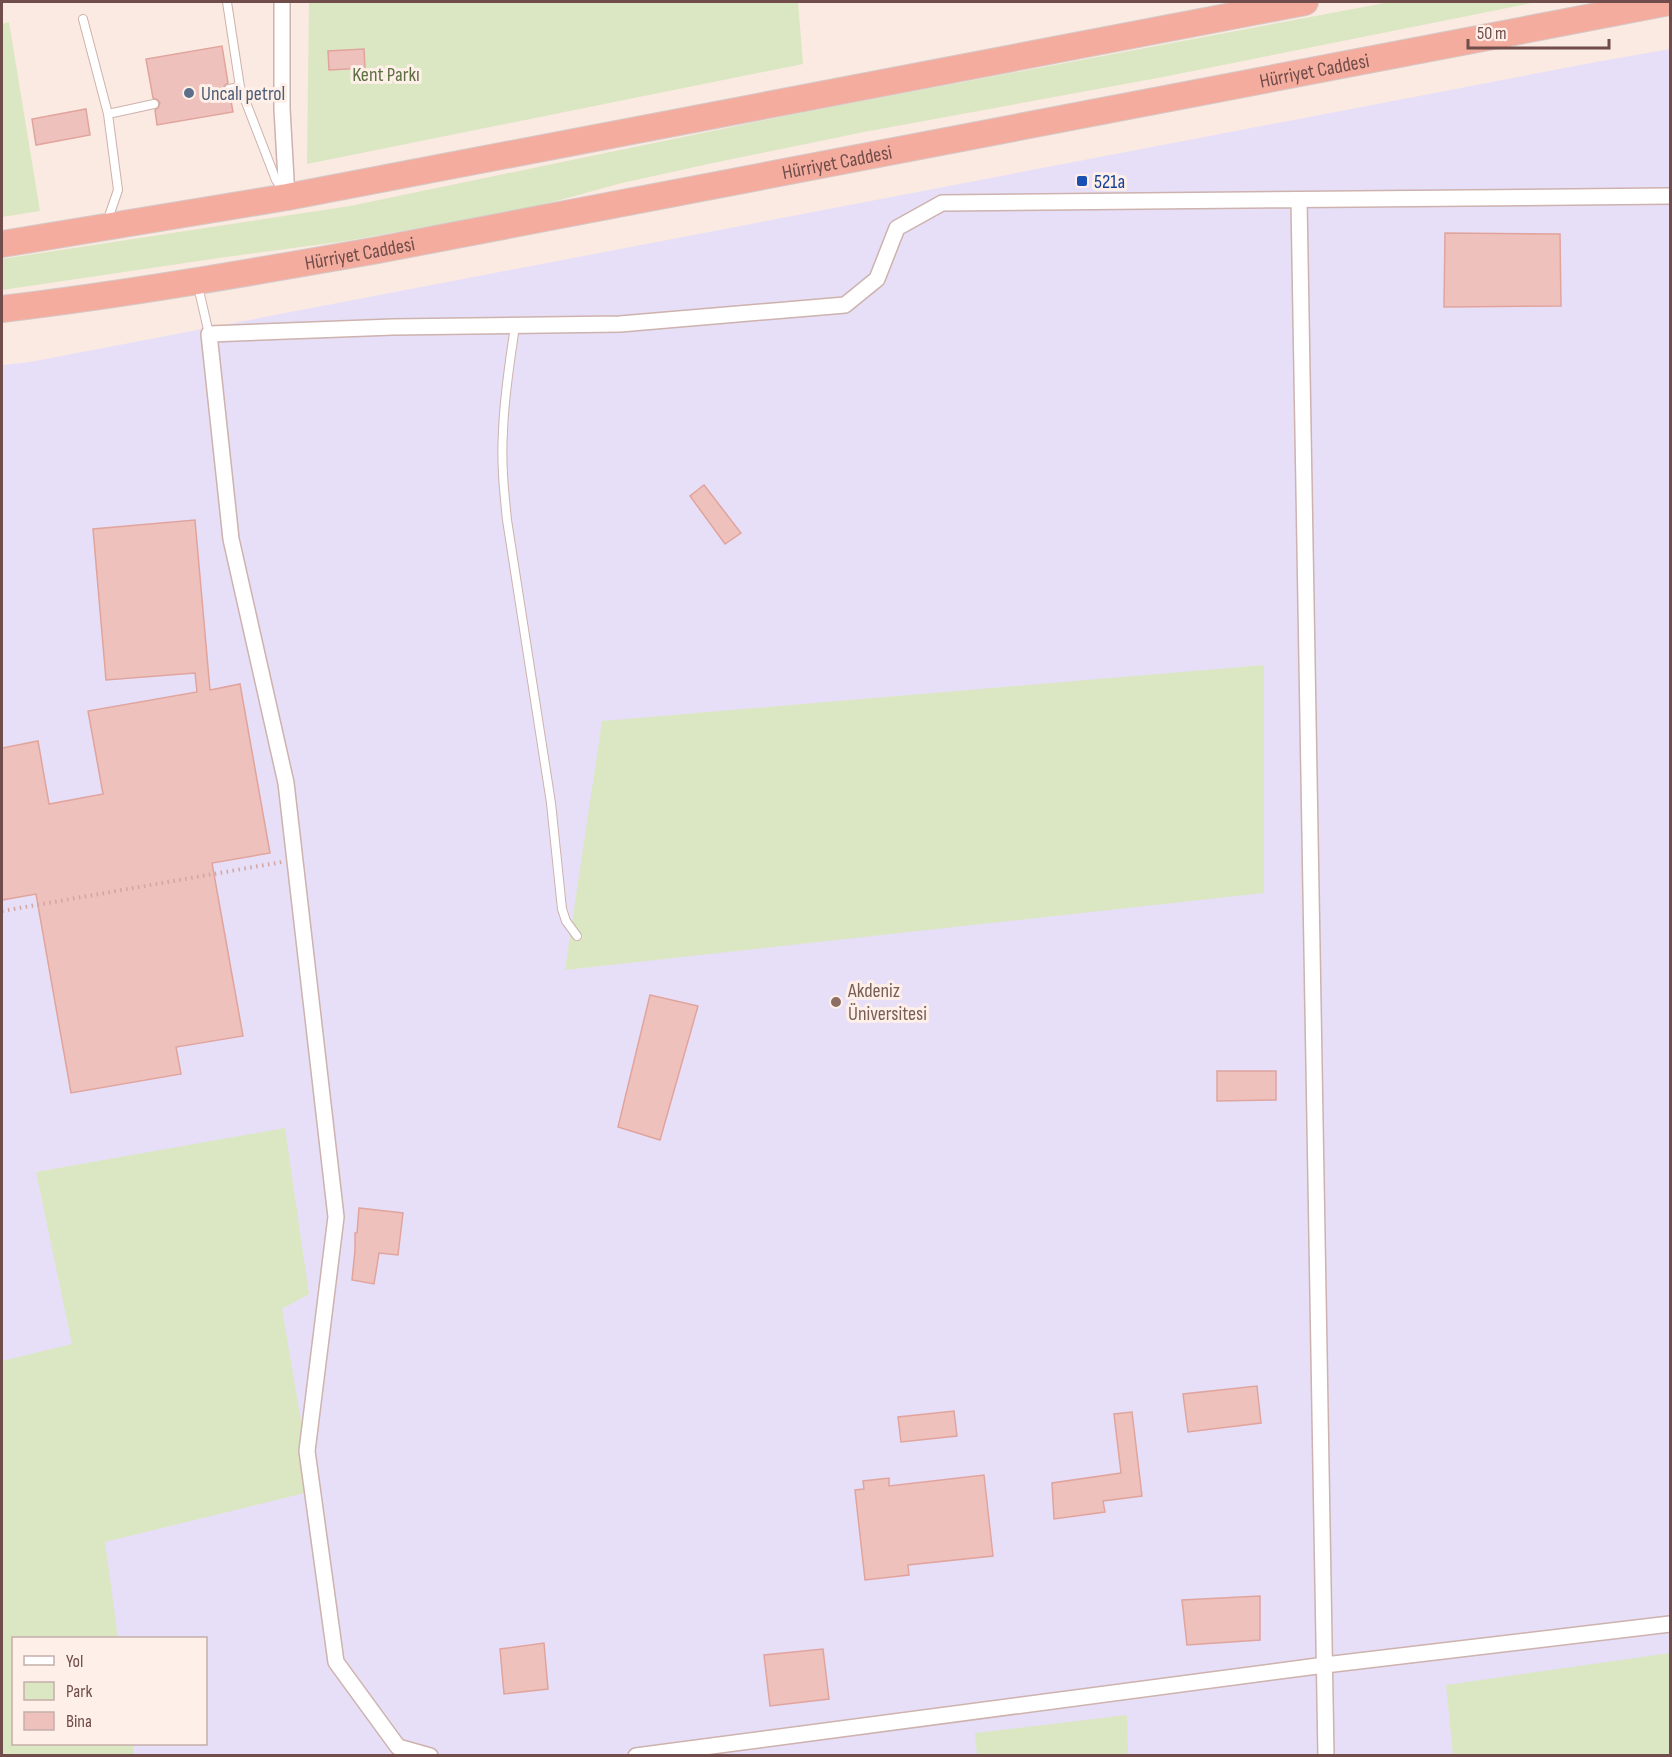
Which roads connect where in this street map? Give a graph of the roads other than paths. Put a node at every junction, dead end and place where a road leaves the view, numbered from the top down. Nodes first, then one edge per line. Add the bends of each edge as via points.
1 (227, 2) edge
2 (282, 2) edge
3 (1305, 2) edge
4 (1671, 2) edge
5 (83, 19) dead end
6 (240, 87) junction
7 (229, 89) dead end
8 (154, 104) dead end
9 (108, 114) junction
10 (1671, 196) edge
11 (287, 197) junction
12 (1299, 200) junction
13 (105, 227) junction
14 (2, 244) edge
15 (197, 282) junction
16 (2, 309) edge
17 (515, 326) junction
18 (208, 334) junction
19 (577, 936) dead end
20 (1671, 1624) edge
21 (1325, 1665) junction
22 (430, 1755) edge
23 (636, 1755) edge
24 (1326, 1755) edge

1 - 6 lane
2 - 11 street
3 - 11 highway
4 - 15 highway, Hürriyet Caddesi
5 - 9 lane
6 - 7 lane
6 - 11 lane via 276,180
8 - 9 lane
9 - 13 lane via 118,190
10 - 12 street
11 - 13 highway
12 - 17 street via 942,203 897,228 877,279 845,305 620,324
12 - 21 street
13 - 14 highway
15 - 16 highway, Hürriyet Caddesi
15 - 18 lane
17 - 18 street
17 - 19 lane via 502,434 506,510 551,803 560,897 566,921
18 - 22 street via 231,539 286,783 336,1217 307,1451 336,1662 398,1747
20 - 21 street
21 - 23 street
21 - 24 street

